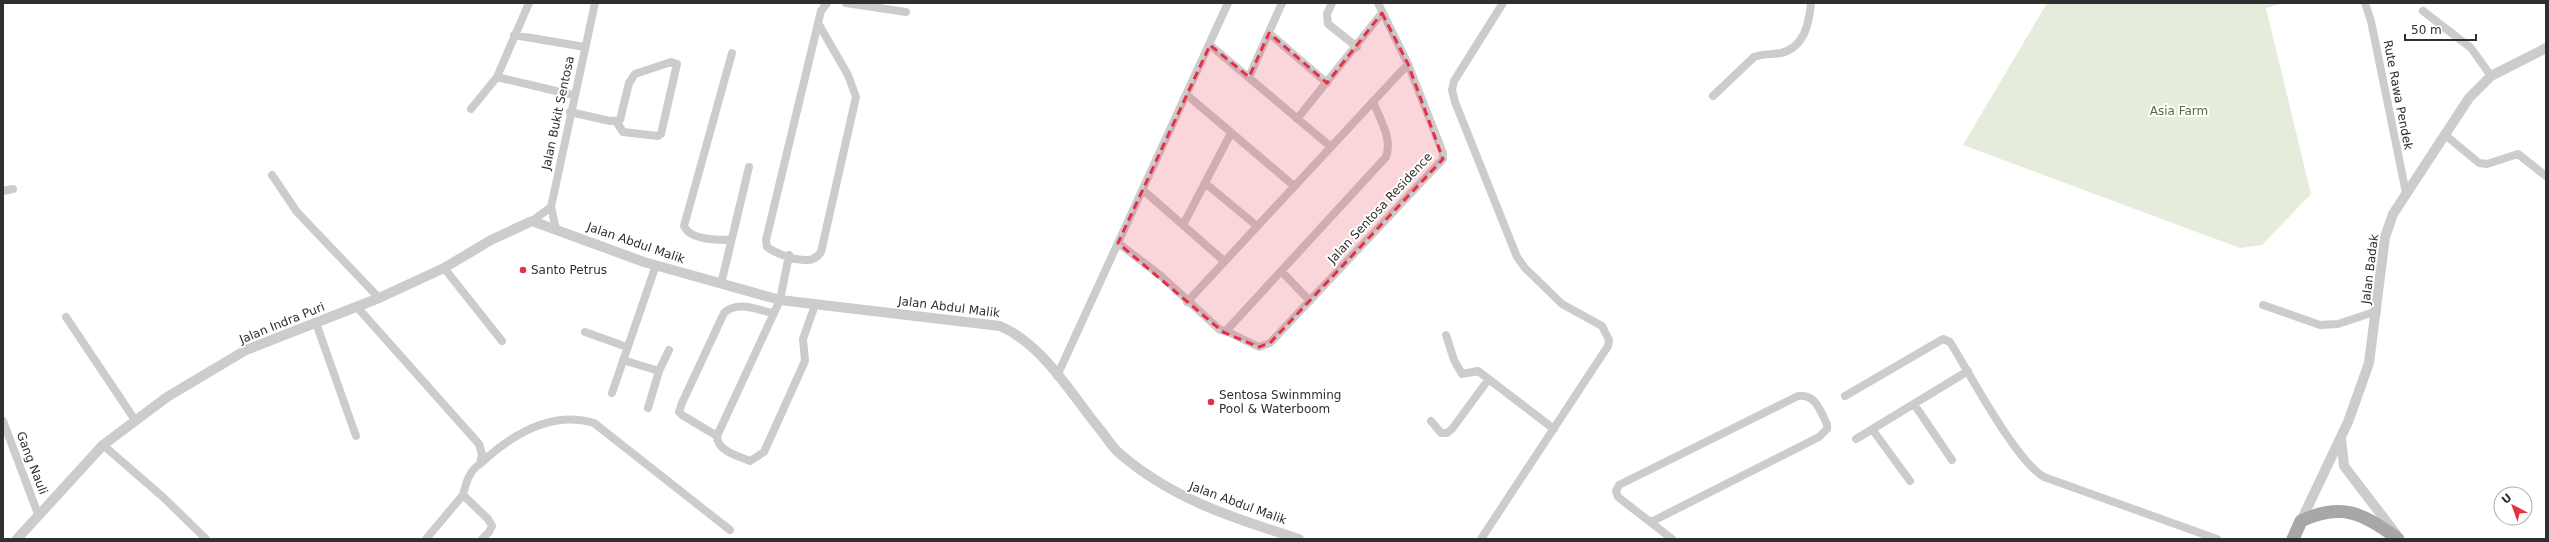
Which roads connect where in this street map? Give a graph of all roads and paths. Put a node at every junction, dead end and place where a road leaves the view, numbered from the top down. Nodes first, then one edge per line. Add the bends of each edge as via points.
1 (529, 3) edge
2 (595, 3) edge
3 (827, 3) edge
4 (846, 3) edge
5 (1228, 3) edge
6 (1282, 3) edge
7 (1332, 3) edge
8 (1378, 3) edge
9 (1503, 3) edge
10 (1811, 3) edge
11 (2365, 3) edge
12 (2423, 11) dead end
13 (906, 12) dead end
14 (1382, 14) junction
15 (818, 23) junction
16 (1269, 33) junction
17 (514, 35) junction
18 (1210, 45) junction
19 (585, 46) junction
20 (1357, 47) junction
21 (2546, 48) edge
22 (732, 52) dead end
23 (1408, 64) junction
24 (2491, 76) junction
25 (498, 77) junction
26 (1249, 78) junction
27 (1327, 83) junction
28 (573, 95) junction
29 (1186, 95) junction
30 (1713, 96) dead end
31 (1373, 101) junction
32 (471, 109) dead end
33 (570, 112) junction
34 (1297, 119) junction
35 (616, 121) junction
36 (1231, 133) junction
37 (2444, 134) junction
38 (1331, 146) junction
39 (749, 167) dead end
40 (272, 175) dead end
41 (2546, 176) edge
42 (1205, 183) junction
43 (1294, 186) junction
44 (14, 189) dead end
45 (1143, 190) junction
46 (3, 191) edge
47 (2406, 193) junction
48 (551, 207) junction
49 (532, 221) junction
50 (1183, 225) junction
51 (1257, 226) junction
52 (556, 229) junction
53 (730, 240) junction
54 (1118, 244) junction
55 (789, 256) junction
56 (1224, 261) junction
57 (656, 265) junction
58 (444, 268) junction
59 (1281, 271) junction
60 (721, 284) junction
61 (379, 298) junction
62 (780, 300) junction
63 (1310, 301) junction
64 (1187, 302) junction
65 (816, 305) junction
66 (2263, 305) dead end
67 (356, 307) junction
68 (2377, 311) junction
69 (773, 314) junction
70 (66, 317) dead end
71 (316, 323) junction
72 (1226, 331) junction
73 (585, 332) dead end
74 (1446, 335) dead end
75 (502, 341) dead end
76 (627, 348) junction
77 (669, 350) dead end
78 (623, 360) junction
79 (659, 371) junction
80 (1968, 371) junction
81 (1057, 376) junction
82 (1488, 380) junction
83 (612, 393) dead end
84 (1845, 396) dead end
85 (1914, 404) junction
86 (648, 408) dead end
87 (135, 420) junction
88 (3, 421) edge
89 (1431, 421) dead end
90 (1554, 429) junction
91 (1872, 429) junction
92 (356, 436) dead end
93 (717, 436) junction
94 (2342, 436) junction
95 (1856, 439) dead end
96 (103, 445) junction
97 (1952, 460) dead end
98 (480, 464) junction
99 (1910, 482) dead end
100 (463, 495) junction
101 (38, 514) junction
102 (2301, 521) junction
103 (1651, 522) junction
104 (730, 530) dead end
105 (17, 539) edge
106 (206, 539) edge
107 (426, 539) edge
108 (482, 539) edge
109 (1298, 539) edge
110 (1481, 539) edge
111 (1672, 539) edge
112 (2217, 539) edge
113 (2293, 539) edge
114 (2399, 539) edge

1 - 17 street
2 - 19 street, Jalan Bukit Sentosa
3 - 15 street via 821,11
4 - 13 street
5 - 18 street
6 - 16 street
7 - 20 street via 1327,14 1328,24
8 - 14 street, Jalan Sentosa Residence
9 - 90 street via 1454,81 1452,90 1455,102 1517,257 1562,304 1602,326 1610,340
10 - 30 street via 1809,24 1804,36 1796,44 1781,53 1754,57
11 - 47 street, Rute Rawa Pendek via 2371,20
12 - 24 street via 2471,48
14 - 20 street
14 - 23 street, Jalan Sentosa Residence
15 - 55 street via 766,240 767,247 772,251
15 - 55 street via 854,88 855,109 821,252 809,261
16 - 26 street
16 - 27 street
17 - 19 street
17 - 25 street
18 - 26 street
18 - 29 street
19 - 28 street, Jalan Bukit Sentosa
20 - 27 street
21 - 24 street, Jalan Badak
22 - 53 street via 684,226 692,234 713,240
23 - 31 street
23 - 63 street, Jalan Sentosa Residence via 1443,153 1443,160
24 - 37 street, Jalan Badak via 2469,98
25 - 28 street
25 - 32 street
26 - 34 street
27 - 34 street
28 - 33 street, Jalan Bukit Sentosa
29 - 36 street
29 - 45 street
31 - 38 street
31 - 59 street via 1388,140 1389,150 1386,157
33 - 35 street
33 - 48 street, Jalan Bukit Sentosa
34 - 38 street
35 - 35 street via 623,132 658,136 662,134 677,64 671,62 635,74 629,83 622,116
36 - 42 street
36 - 43 street
37 - 41 street via 2479,163 2487,164 2518,154
37 - 47 street, Jalan Badak
38 - 43 street
39 - 53 street
40 - 61 street via 298,212
42 - 50 street
42 - 51 street
43 - 51 street
44 - 46 street
45 - 50 street
45 - 54 street
47 - 68 street, Jalan Badak via 2393,214 2385,237
48 - 49 street, Jalan Indra Puri
48 - 52 street, Jalan Bukit Sentosa
49 - 52 street, Jalan Abdul Malik
49 - 58 street, Jalan Indra Puri via 491,240
50 - 56 street
51 - 56 street
52 - 57 street, Jalan Abdul Malik
53 - 60 street
54 - 64 street, Jalan Sentosa Residence via 1161,276
54 - 81 street
55 - 62 street
56 - 64 street
57 - 60 street, Jalan Abdul Malik
57 - 76 street
58 - 61 street, Jalan Indra Puri
58 - 75 street
59 - 63 street
59 - 72 street
60 - 62 street, Jalan Abdul Malik
61 - 67 street, Jalan Indra Puri
62 - 65 street, Jalan Abdul Malik
62 - 69 street
63 - 72 street, Jalan Sentosa Residence via 1270,343 1258,347
64 - 72 street, Jalan Sentosa Residence via 1220,330
65 - 81 street, Jalan Abdul Malik via 1000,326 1018,333
65 - 93 street via 803,339 805,361 764,452 750,461 724,449 717,442
66 - 68 street via 2320,325 2338,324
67 - 71 street, Jalan Indra Puri
67 - 98 street via 474,436 482,454
68 - 94 street, Jalan Badak via 2369,363
69 - 93 street
69 - 93 street via 738,306 731,307 724,313 682,403 679,412 682,415
70 - 87 street
71 - 87 street, Jalan Indra Puri via 246,350
71 - 92 street
73 - 76 street
74 - 82 street via 1458,370 1462,374 1478,371
76 - 78 street
77 - 79 street
78 - 79 street
78 - 83 street
79 - 86 street
80 - 84 street via 1950,342 1942,338
80 - 85 street
80 - 112 street via 2014,446 2034,471 2044,477
81 - 109 street, Jalan Abdul Malik via 1118,452 1150,477 1184,498 1233,518
82 - 89 street via 1447,433 1441,433
82 - 90 street
85 - 91 street
85 - 97 street
87 - 96 street, Jalan Indra Puri
88 - 101 street, Gang Nauli
90 - 110 street
91 - 95 street
91 - 99 street
94 - 102 street, Jalan Badak
94 - 114 street via 2344,466
96 - 101 street, Jalan Indra Puri
96 - 106 street
98 - 100 street via 467,480
98 - 104 street via 509,441 542,424 555,420 583,420 594,423
100 - 107 street
100 - 108 street via 492,526 490,532
101 - 105 street, Jalan Indra Puri
102 - 113 main road
102 - 114 main road via 2317,513 2332,510 2346,512 2360,515
103 - 103 street via 1618,497 1616,491 1619,485 1798,396 1806,395 1813,398 1827,424 1827,429 1819,438
103 - 111 street

